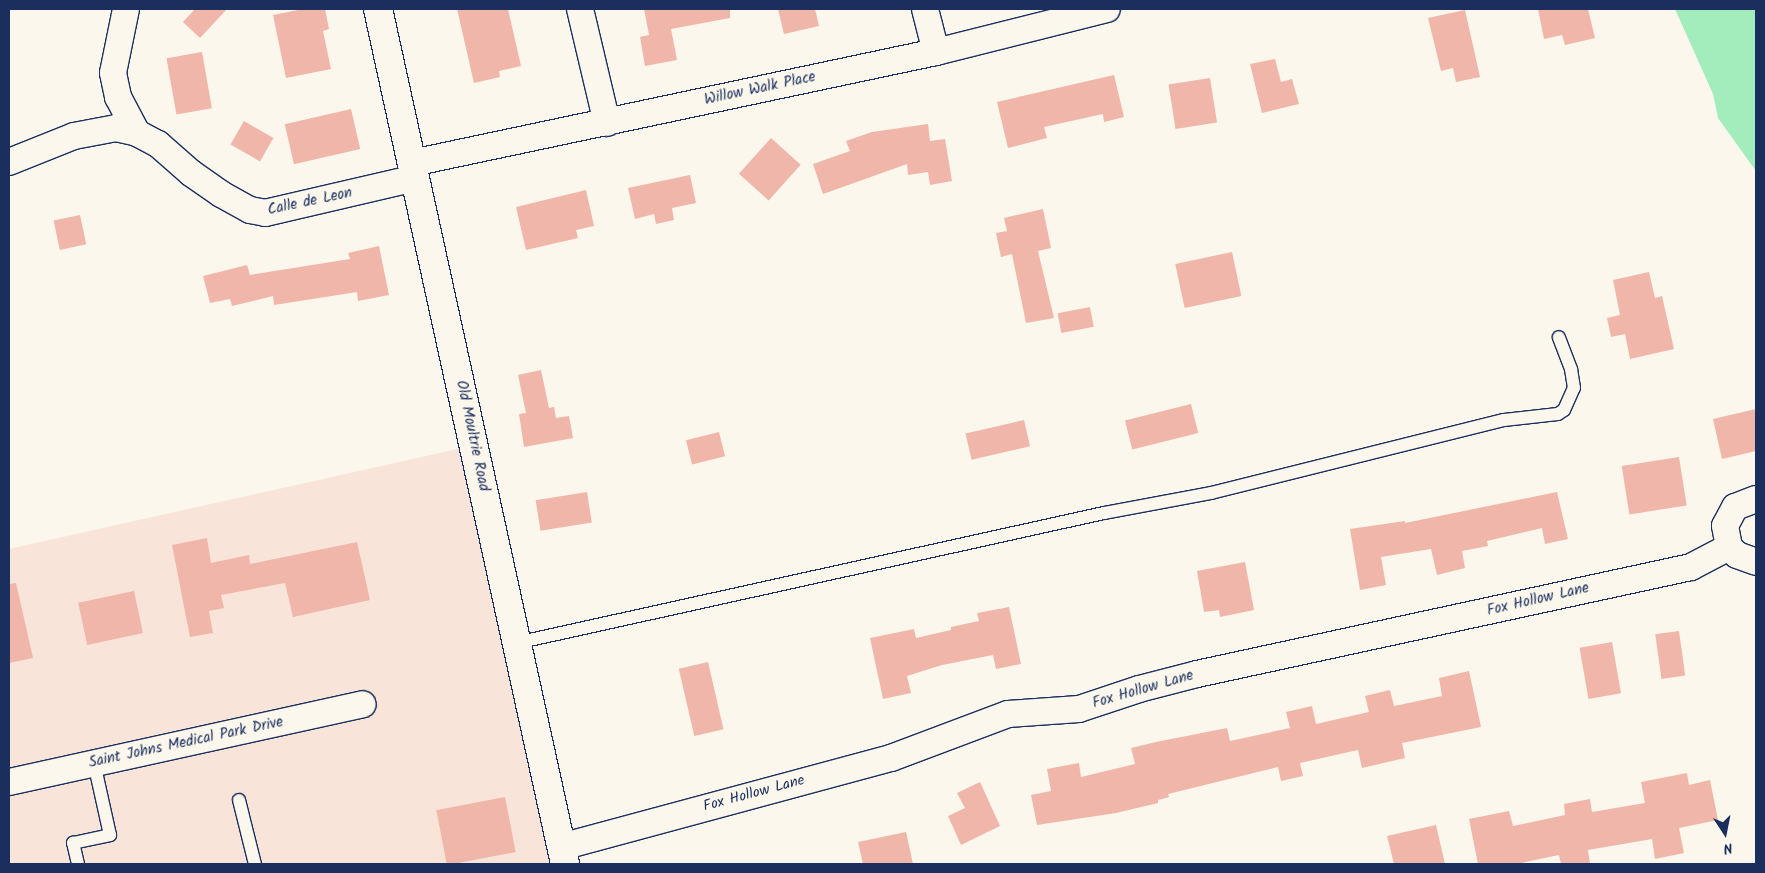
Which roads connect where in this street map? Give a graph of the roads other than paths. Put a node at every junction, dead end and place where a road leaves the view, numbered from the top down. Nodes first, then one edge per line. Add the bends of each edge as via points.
1 (126, 9) edge
2 (378, 9) edge
3 (580, 9) edge
4 (925, 9) edge
5 (1107, 9) edge
6 (936, 52) junction
7 (607, 122) junction
8 (137, 133) junction
9 (9, 162) edge
10 (414, 171) junction
11 (1559, 337) dead end
12 (1756, 499) edge
13 (1730, 547) junction
14 (1756, 562) edge
15 (516, 643) junction
16 (363, 704) dead end
17 (94, 763) junction
18 (9, 782) edge
19 (239, 800) dead end
20 (563, 856) edge
21 (78, 864) edge
22 (255, 864) edge

1 - 8 street via 113,73 118,97
2 - 10 main road, Old Moultrie Road
3 - 7 street
4 - 6 street
5 - 6 street, Willow Walk Place
6 - 7 street, Willow Walk Place
7 - 10 street, Willow Walk Place
8 - 9 street, Calle de Leon via 101,128
8 - 10 street, Calle de Leon via 158,144 220,194 250,210 265,213
10 - 15 main road, Old Moultrie Road
11 - 15 lane via 1574,388 1568,403 1558,414 1504,420 1211,493 1104,513
12 - 13 street via 1744,501 1728,516 1725,537
13 - 14 street via 1737,555
13 - 20 street, Fox Hollow Lane via 1691,567 1198,674 1079,709 1008,714 891,758
15 - 20 main road, Old Moultrie Road
16 - 17 street, Saint Johns Medical Park Drive
17 - 18 street, Saint Johns Medical Park Drive
17 - 21 lane via 110,835 73,843
19 - 22 lane

